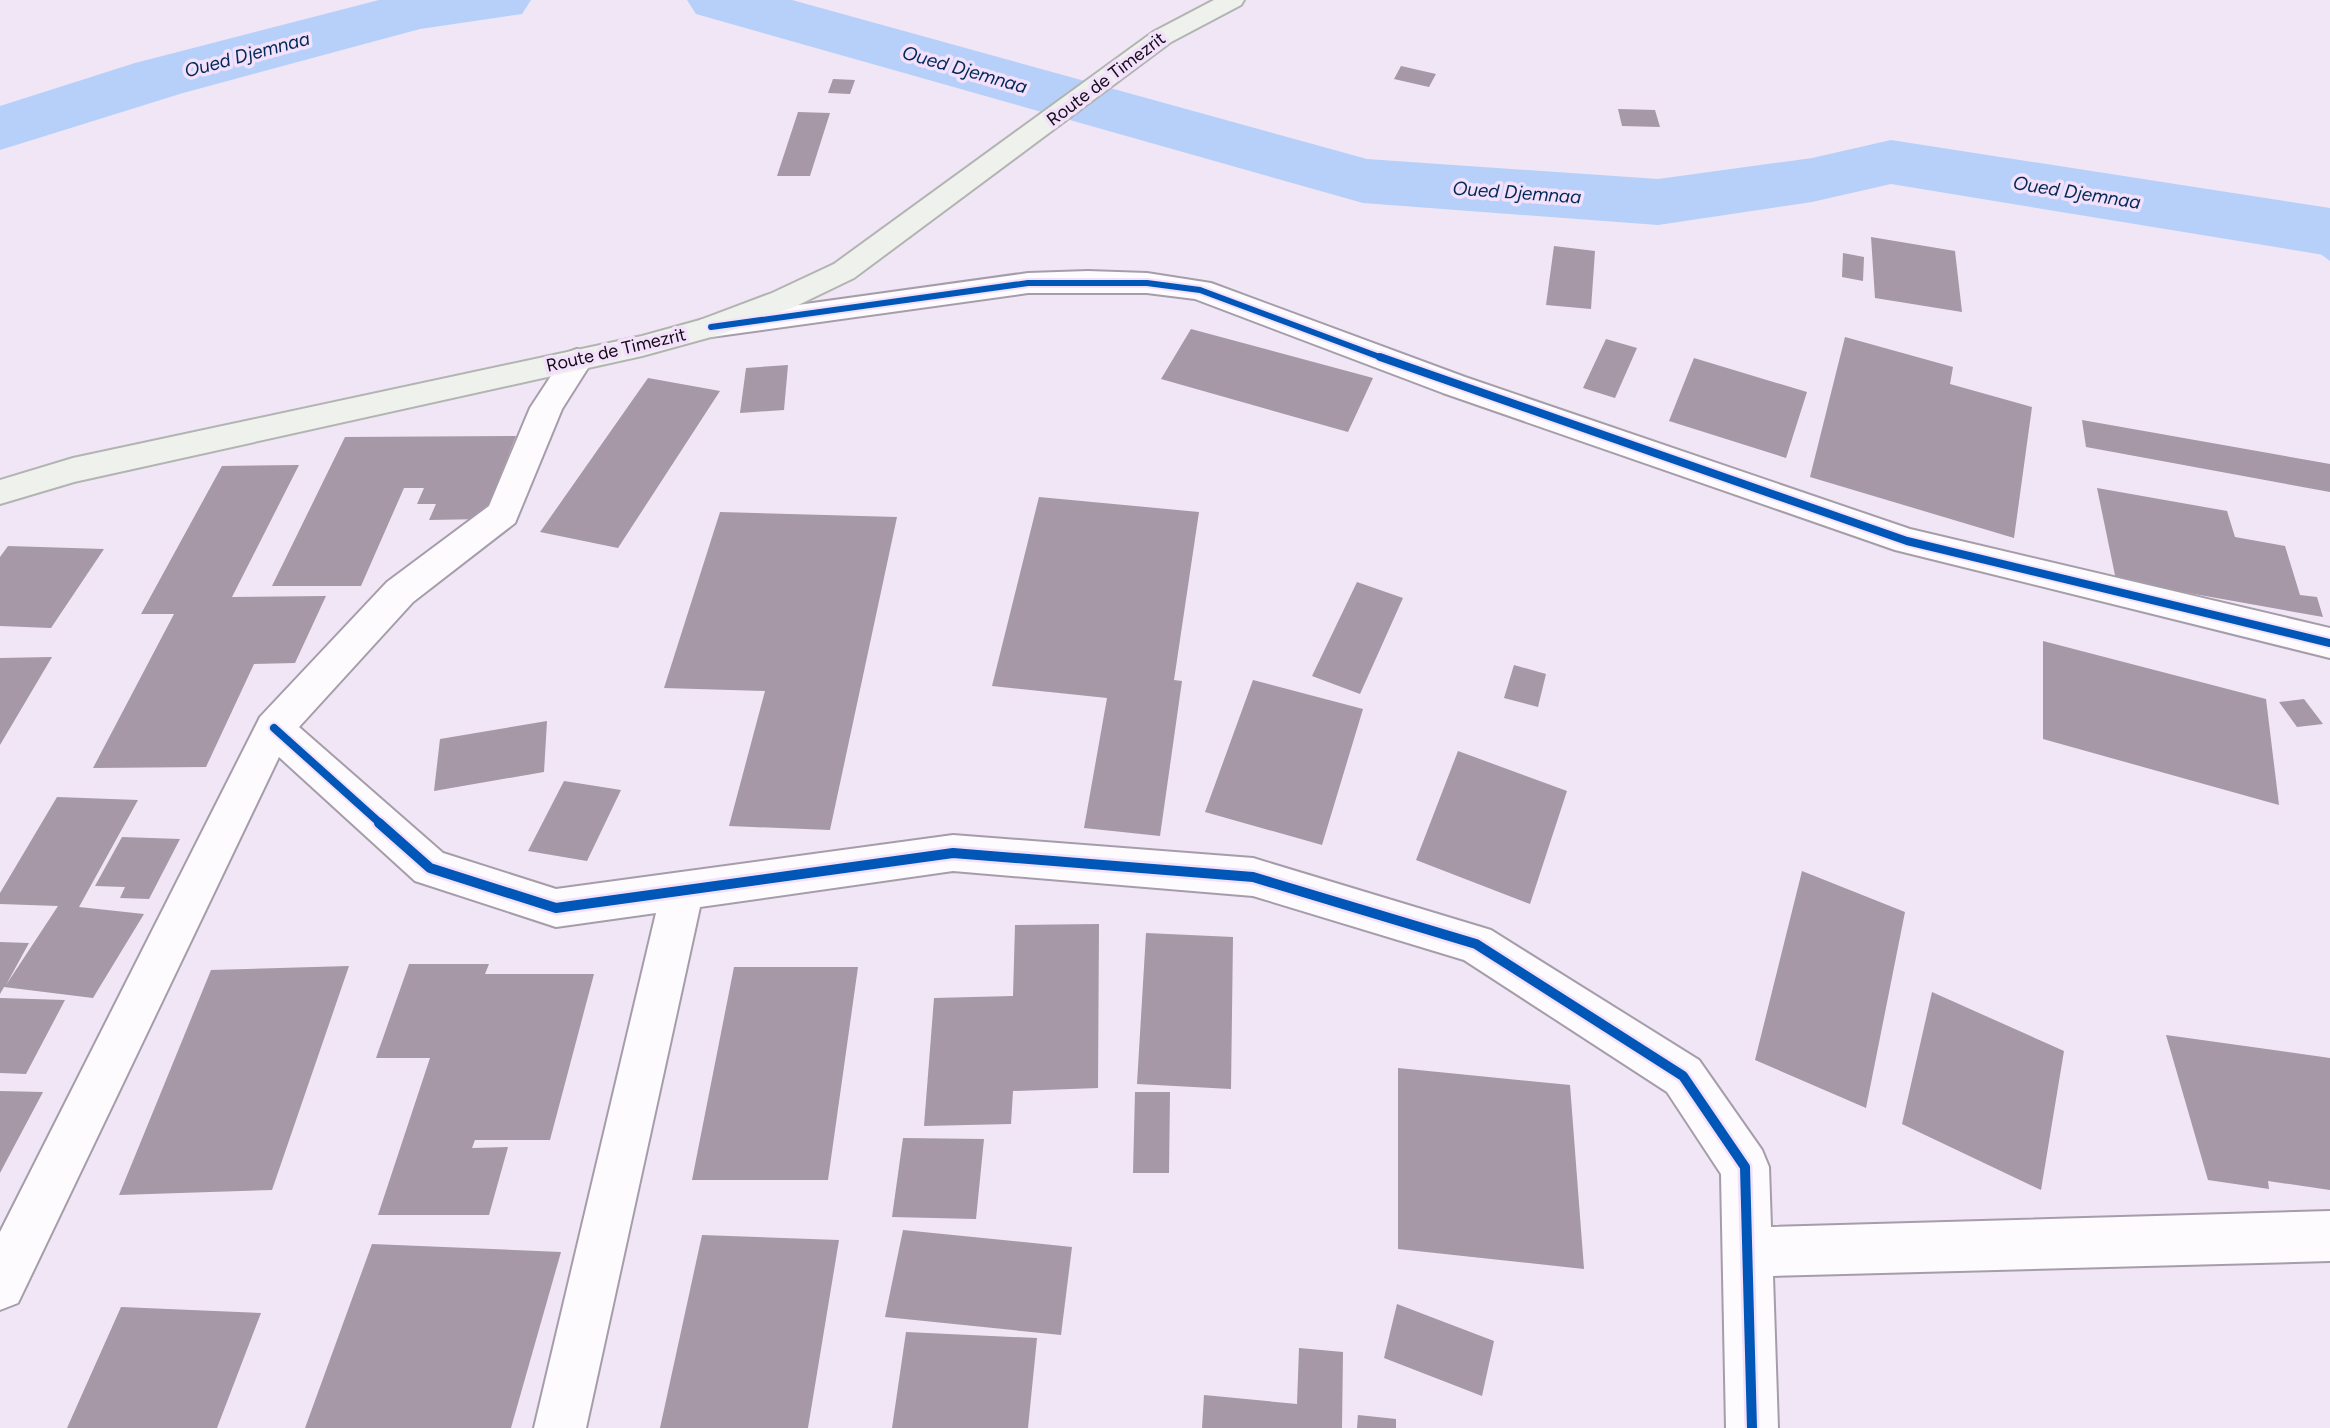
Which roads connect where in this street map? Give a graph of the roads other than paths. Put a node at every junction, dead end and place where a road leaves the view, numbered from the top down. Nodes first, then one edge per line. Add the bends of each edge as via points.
1 (1232, 0) edge
2 (711, 327) junction
3 (577, 360) junction
4 (0, 492) edge
5 (2330, 643) edge
6 (274, 728) junction
7 (682, 891) junction
8 (2330, 1236) edge
9 (1748, 1252) junction
10 (0, 1285) edge
11 (560, 1428) edge
12 (1752, 1428) edge

1 - 2 main road, Route de Timezrit via 1178,26 844,271
2 - 3 main road, Route de Timezrit
2 - 5 street via 1028,283 1147,283 1200,290 1454,385 1907,541
3 - 4 main road, Route de Timezrit via 73,470
3 - 6 street via 546,408 503,514 400,592
6 - 7 street via 430,868 556,908
6 - 10 street
7 - 9 street via 953,853 1253,877 1476,944 1683,1076 1745,1167
7 - 11 street
8 - 9 street
9 - 12 street

